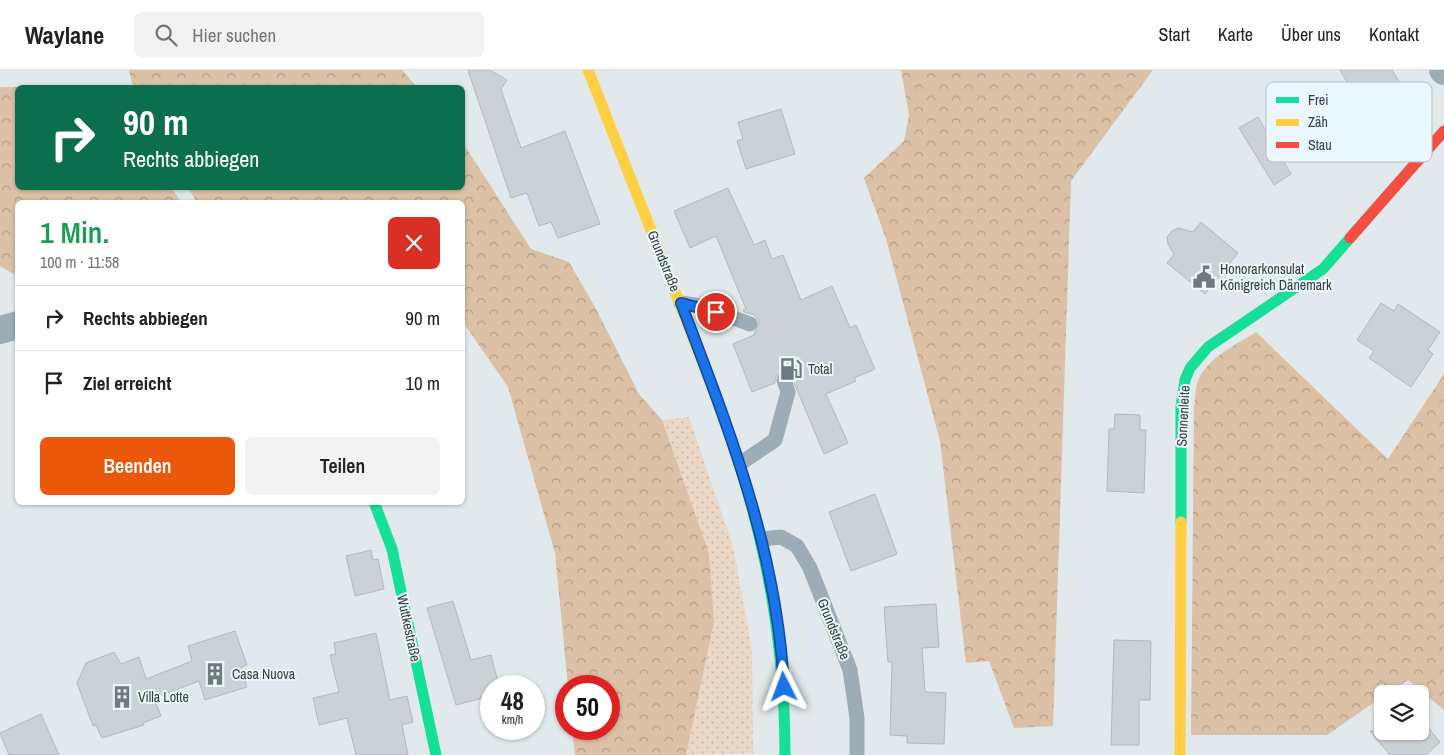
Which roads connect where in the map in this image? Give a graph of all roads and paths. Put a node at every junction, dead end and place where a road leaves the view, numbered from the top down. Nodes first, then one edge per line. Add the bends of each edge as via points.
1 (588, 70) edge
2 (1444, 131) edge
3 (1432, 145) edge
4 (1417, 162) edge
5 (681, 303) junction
6 (750, 324) dead end
7 (15, 326) edge
8 (0, 330) edge
9 (784, 380) dead end
10 (741, 463) junction
11 (375, 505) edge
12 (762, 540) junction
13 (436, 755) edge
14 (785, 755) edge
15 (858, 755) edge
16 (1180, 755) edge

1 - 5 street, Grundstraße
2 - 3 street, Sonnenleite
4 - 16 street, Sonnenleite via 1323,268 1208,347 1184,379 1181,417
5 - 6 lane via 700,306
5 - 10 street, Grundstraße
7 - 8 street
9 - 10 lane via 788,392 775,440
10 - 12 street, Grundstraße
11 - 13 street, Wuttkestraße via 392,549
12 - 14 street, Grundstraße via 782,656
12 - 15 lane, Grundstraße via 781,537 797,546 810,568 850,670

